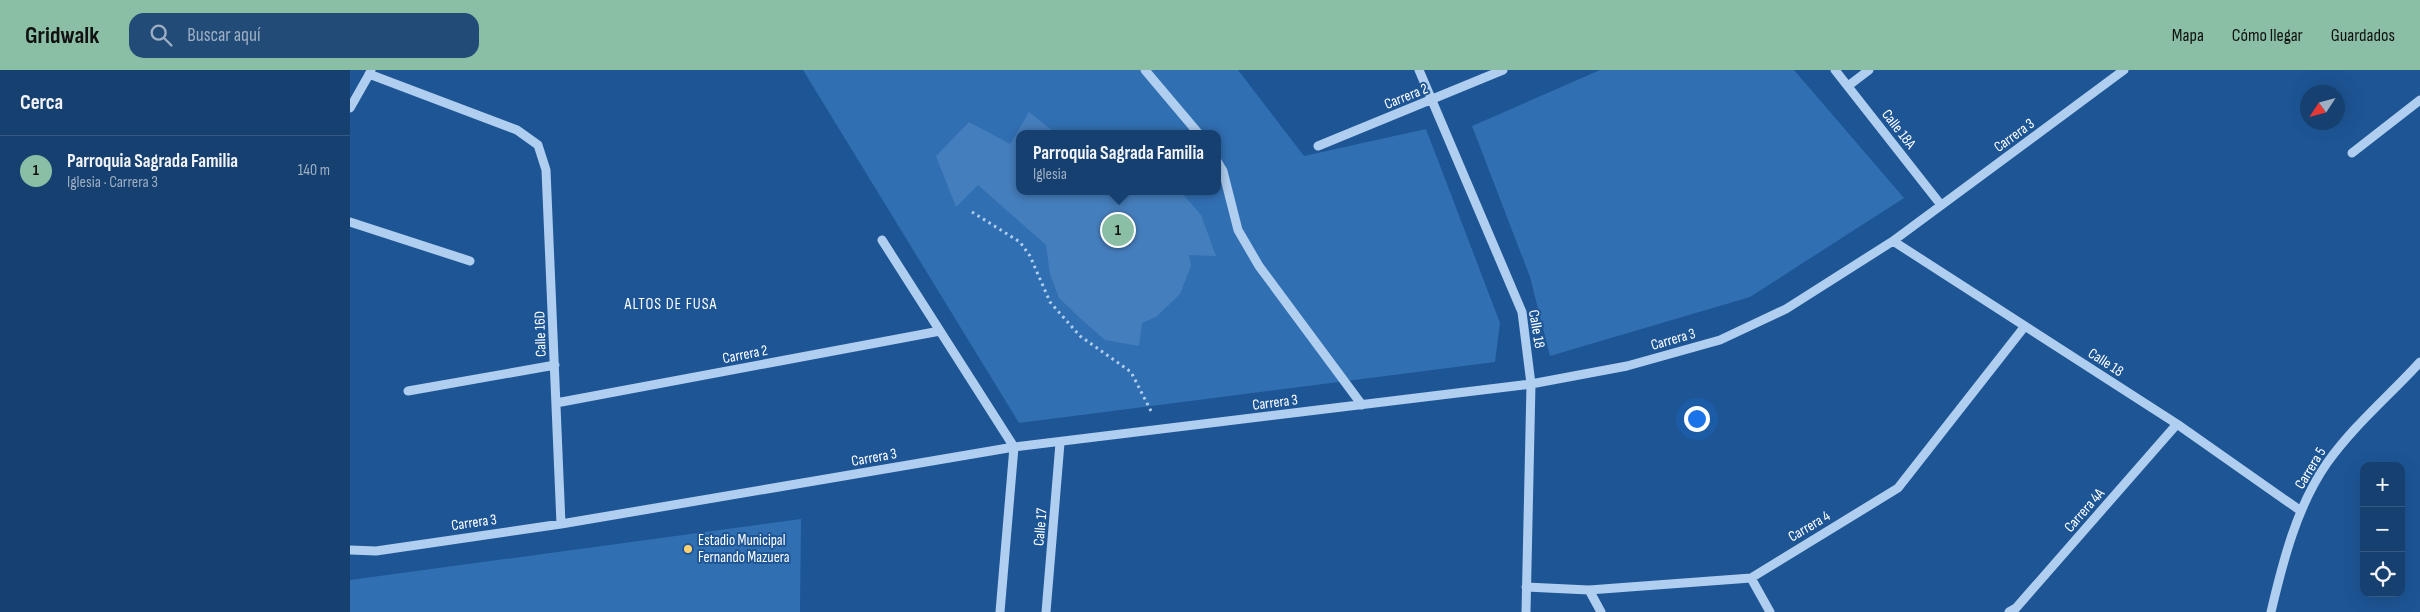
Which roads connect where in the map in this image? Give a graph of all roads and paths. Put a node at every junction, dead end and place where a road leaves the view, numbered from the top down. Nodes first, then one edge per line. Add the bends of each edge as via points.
1 (1145, 70) edge
2 (1419, 70) edge
3 (1503, 70) edge
4 (1835, 70) edge
5 (1869, 70) edge
6 (2124, 70) edge
7 (370, 72) edge
8 (1848, 86) junction
9 (2420, 100) edge
10 (1432, 101) junction
11 (350, 108) edge
12 (1196, 130) edge
13 (1318, 146) dead end
14 (2352, 153) dead end
15 (1221, 168) edge
16 (1940, 206) junction
17 (972, 212) dead end
18 (350, 222) edge
19 (882, 240) dead end
20 (1893, 241) junction
21 (470, 261) dead end
22 (2025, 326) junction
23 (940, 331) junction
24 (2420, 362) edge
25 (555, 366) junction
26 (2416, 370) edge
27 (1531, 384) junction
28 (408, 391) dead end
29 (556, 404) junction
30 (1362, 405) junction
31 (2177, 424) junction
32 (1153, 432) junction
33 (1060, 443) junction
34 (1014, 448) junction
35 (2301, 511) junction
36 (561, 524) junction
37 (350, 550) edge
38 (1751, 578) junction
39 (1526, 587) junction
40 (1589, 590) junction
41 (1000, 612) edge
42 (1046, 612) edge
43 (1526, 612) edge
44 (1602, 612) edge
45 (1770, 612) edge
46 (2009, 612) edge
47 (2272, 612) edge

1 - 12 street
2 - 10 street, Calle 18
3 - 10 street, Carrera 2
4 - 8 street, Calle 18A
5 - 8 street
6 - 16 street, Carrera 3
7 - 11 street
7 - 25 street, Calle 16D via 517,130 538,144 546,170
8 - 16 street, Calle 18A
9 - 14 street
10 - 13 street, Carrera 2
10 - 27 street, Calle 18 via 1522,312
15 - 30 street via 1238,230 1255,259
16 - 20 street, Carrera 3
17 - 32 path via 1020,242 1030,256 1050,302 1080,336 1131,372 1150,406
18 - 21 street
19 - 23 street
20 - 22 street, Calle 18
20 - 27 street, Carrera 3 via 1786,309 1720,340 1627,366
22 - 31 street, Calle 18
22 - 38 street, Carrera 4 via 1898,488
23 - 29 street, Carrera 2
23 - 34 street
24 - 26 street, Carrera 5
25 - 28 street
25 - 29 street, Calle 16D
26 - 35 street, Carrera 5 via 2362,420 2326,464
27 - 30 street, Carrera 3
27 - 39 street, Calle 18
29 - 36 street, Calle 16D
30 - 32 street, Carrera 3
31 - 35 street, Calle 18
31 - 46 street, Carrera 4A via 2016,608
32 - 33 street, Carrera 3
33 - 34 street, Carrera 3
33 - 42 street, Calle 17
34 - 36 street, Carrera 3
34 - 41 street
35 - 47 street, Carrera 5 via 2280,573
36 - 37 street, Carrera 3 via 376,551
38 - 40 street, Carrera 4
38 - 45 street
39 - 40 street, Carrera 4
39 - 43 street, Calle 18
40 - 44 street

